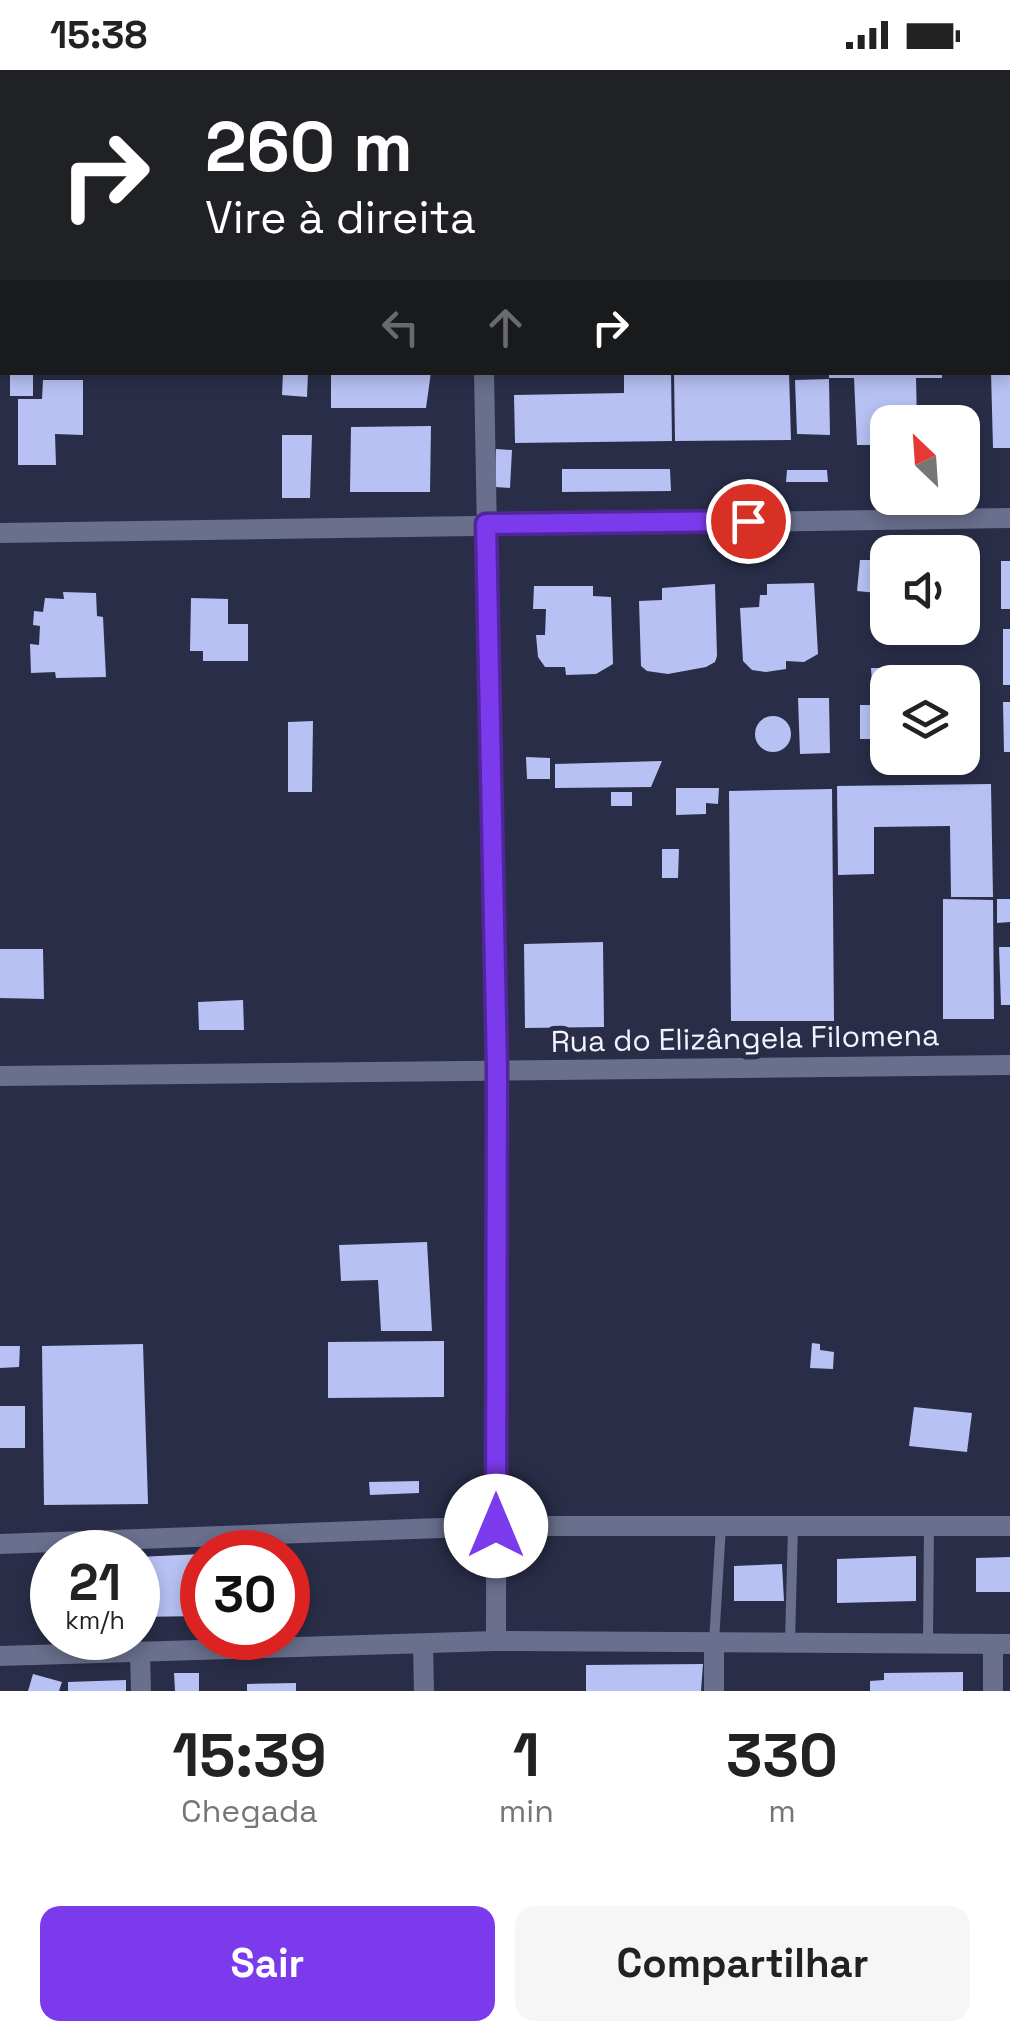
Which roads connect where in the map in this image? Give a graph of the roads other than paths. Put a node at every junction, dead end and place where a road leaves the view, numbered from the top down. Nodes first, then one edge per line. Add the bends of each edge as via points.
1 (484, 375) edge
2 (1010, 518) edge
3 (486, 524) junction
4 (0, 533) edge
5 (1010, 1065) edge
6 (497, 1070) junction
7 (0, 1076) edge
8 (496, 1526) junction
9 (721, 1526) junction
10 (793, 1526) junction
11 (929, 1526) junction
12 (1010, 1526) edge
13 (0, 1544) edge
14 (496, 1641) junction
15 (714, 1642) junction
16 (790, 1642) junction
17 (928, 1643) junction
18 (1001, 1644) edge
19 (423, 1645) junction
20 (160, 1652) edge
21 (30, 1655) edge
22 (0, 1656) edge
23 (140, 1660) edge
24 (141, 1691) edge
25 (424, 1691) edge
26 (714, 1691) edge
27 (994, 1691) edge

1 - 3 street
2 - 3 street
3 - 4 street
3 - 6 street
5 - 6 street, Rua do Elizângela Filomena
6 - 7 street, Rua do Elizângela Filomena
6 - 8 street
8 - 9 street
8 - 13 street
8 - 14 street
9 - 10 street
9 - 15 lane
10 - 11 street
10 - 16 lane
11 - 12 street
11 - 17 lane
14 - 15 street
14 - 19 street
15 - 16 street
15 - 26 street
16 - 17 street
17 - 18 street
18 - 27 street
19 - 20 street
19 - 25 street
21 - 22 street
23 - 24 street

